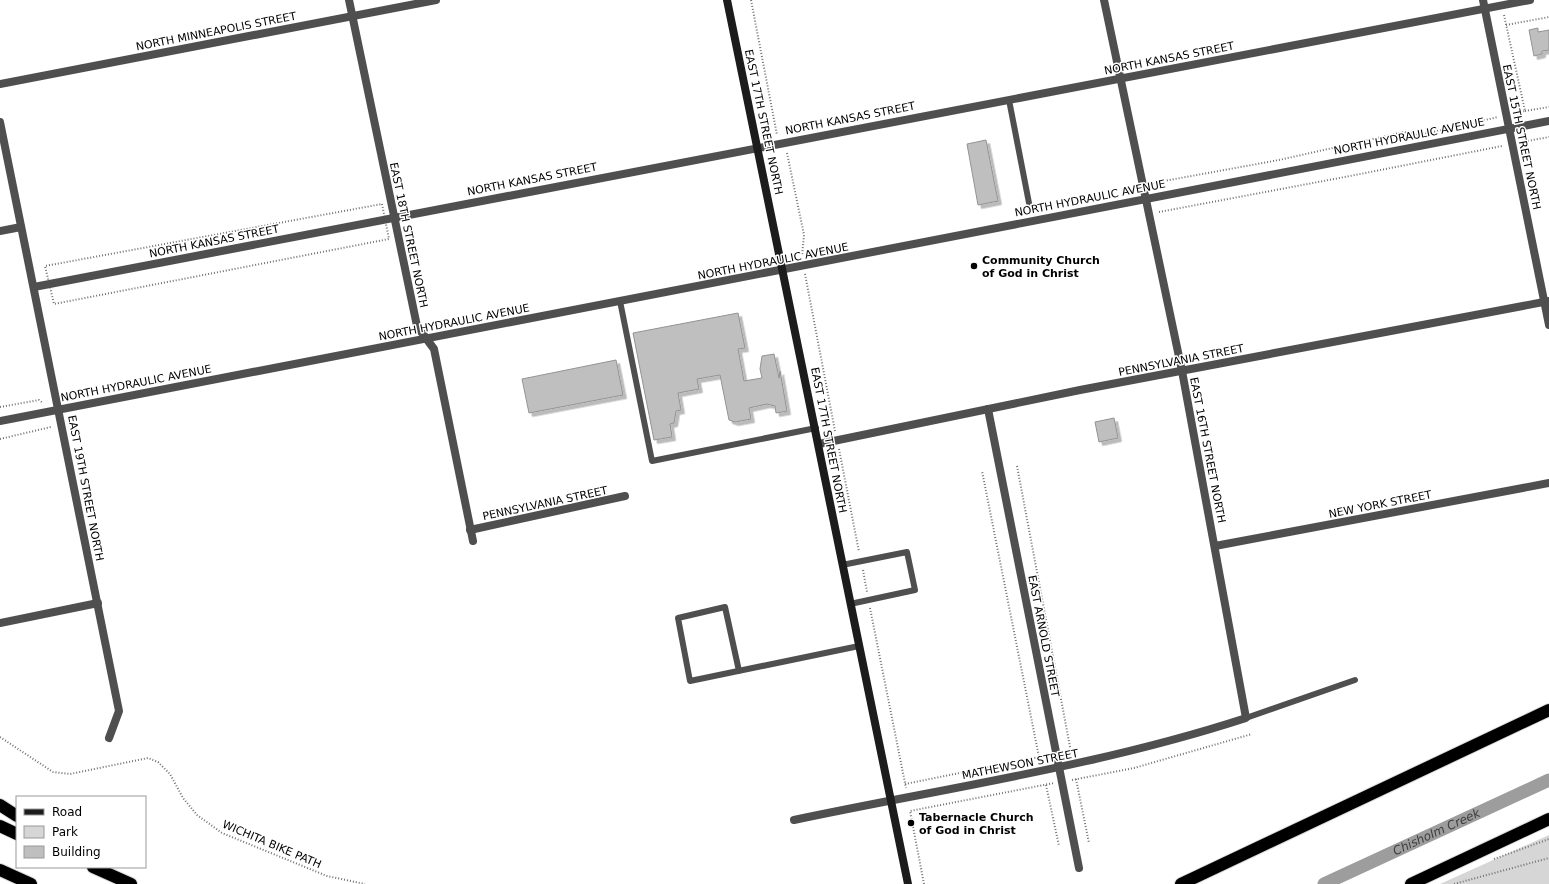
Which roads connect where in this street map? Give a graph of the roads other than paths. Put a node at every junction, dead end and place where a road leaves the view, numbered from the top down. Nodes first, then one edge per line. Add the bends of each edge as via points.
1 (350, 0) edge
2 (436, 0) edge
3 (727, 0) edge
4 (1104, 0) edge
5 (1483, 0) edge
6 (1530, 0) edge
7 (1484, 9) junction
8 (352, 15) junction
9 (1120, 78) junction
10 (0, 84) edge
11 (1009, 100) junction
12 (1549, 121) edge
13 (0, 122) edge
14 (1509, 128) junction
15 (758, 147) junction
16 (1145, 198) junction
17 (1029, 203) dead end
18 (394, 217) junction
19 (21, 227) junction
20 (0, 231) edge
21 (784, 270) junction
22 (34, 287) junction
23 (620, 302) junction
24 (1547, 302) edge
25 (1549, 325) edge
26 (426, 338) junction
27 (1182, 371) junction
28 (58, 409) junction
29 (988, 409) junction
30 (0, 421) edge
31 (816, 428) junction
32 (819, 444) junction
33 (1549, 483) edge
34 (625, 496) dead end
35 (470, 530) junction
36 (473, 541) dead end
37 (1215, 546) junction
38 (842, 565) junction
39 (98, 603) junction
40 (850, 604) junction
41 (0, 623) edge
42 (859, 646) junction
43 (739, 671) junction
44 (1355, 680) dead end
45 (1549, 710) edge
46 (1246, 718) junction
47 (109, 738) dead end
48 (1059, 767) junction
49 (890, 800) junction
50 (0, 805) edge
51 (16, 815) edge
52 (1549, 819) edge
53 (794, 820) dead end
54 (0, 826) edge
55 (16, 834) edge
56 (94, 868) edge
57 (109, 868) edge
58 (1079, 868) dead end
59 (0, 870) edge
60 (0, 879) edge
61 (16, 884) edge
62 (31, 884) edge
63 (131, 884) edge
64 (137, 884) edge
65 (908, 884) edge
66 (1181, 884) edge
67 (1411, 884) edge

1 - 8 street, EAST 18TH STREET NORTH
2 - 8 street, NORTH MINNEAPOLIS STREET
3 - 15 street, EAST 17TH STREET NORTH
4 - 9 street, EAST 16TH STREET NORTH
5 - 7 street, EAST 15TH STREET NORTH
6 - 7 street, NORTH KANSAS STREET
7 - 9 street, NORTH KANSAS STREET
7 - 14 street, EAST 15TH STREET NORTH
8 - 10 street, NORTH MINNEAPOLIS STREET
8 - 18 street, EAST 18TH STREET NORTH
9 - 11 street, NORTH KANSAS STREET
9 - 16 street, EAST 16TH STREET NORTH
11 - 15 street, NORTH KANSAS STREET
11 - 17 lane
12 - 14 street, NORTH HYDRAULIC AVENUE
13 - 19 street, EAST 19TH STREET NORTH
14 - 16 street, NORTH HYDRAULIC AVENUE
14 - 24 street, EAST 15TH STREET NORTH
15 - 18 street, NORTH KANSAS STREET
15 - 21 street, EAST 17TH STREET NORTH
16 - 21 street, NORTH HYDRAULIC AVENUE
16 - 27 street, EAST 16TH STREET NORTH
18 - 22 street, NORTH KANSAS STREET
18 - 26 street, EAST 18TH STREET NORTH via 417,326
19 - 20 street
19 - 22 street, EAST 19TH STREET NORTH
21 - 23 street, NORTH HYDRAULIC AVENUE
21 - 31 street, EAST 17TH STREET NORTH
22 - 28 street, EAST 19TH STREET NORTH
23 - 26 street, NORTH HYDRAULIC AVENUE
23 - 31 lane via 652,461
24 - 25 street, EAST 15TH STREET NORTH
24 - 27 street, PENNSYLVANIA STREET
26 - 28 street, NORTH HYDRAULIC AVENUE
26 - 35 street, EAST 18TH STREET NORTH via 434,349
27 - 29 street, PENNSYLVANIA STREET
27 - 37 street, EAST 16TH STREET NORTH
28 - 30 street, NORTH HYDRAULIC AVENUE
28 - 39 street, EAST 19TH STREET NORTH
29 - 32 street, PENNSYLVANIA STREET
29 - 48 street, EAST ARNOLD STREET
31 - 32 street, EAST 17TH STREET NORTH
32 - 38 street, EAST 17TH STREET NORTH
33 - 37 street, NEW YORK STREET
34 - 35 street, PENNSYLVANIA STREET
35 - 36 street, EAST 18TH STREET NORTH
37 - 46 street, EAST 16TH STREET NORTH
38 - 40 street, EAST 17TH STREET NORTH
38 - 40 lane via 906,552 915,590
39 - 41 street
39 - 47 street, EAST 19TH STREET NORTH via 119,711
40 - 42 street, EAST 17TH STREET NORTH
42 - 43 lane
42 - 49 street, EAST 17TH STREET NORTH
43 - 43 lane via 690,682 678,618 725,607
44 - 46 lane
45 - 66 highway
46 - 48 street, MATHEWSON STREET via 1101,759
48 - 49 street, MATHEWSON STREET
48 - 58 street, EAST ARNOLD STREET
49 - 53 street, MATHEWSON STREET
49 - 65 street, EAST 17TH STREET NORTH
50 - 51 highway
52 - 67 highway
54 - 55 highway
56 - 63 highway
57 - 64 highway
59 - 62 highway
60 - 61 highway

